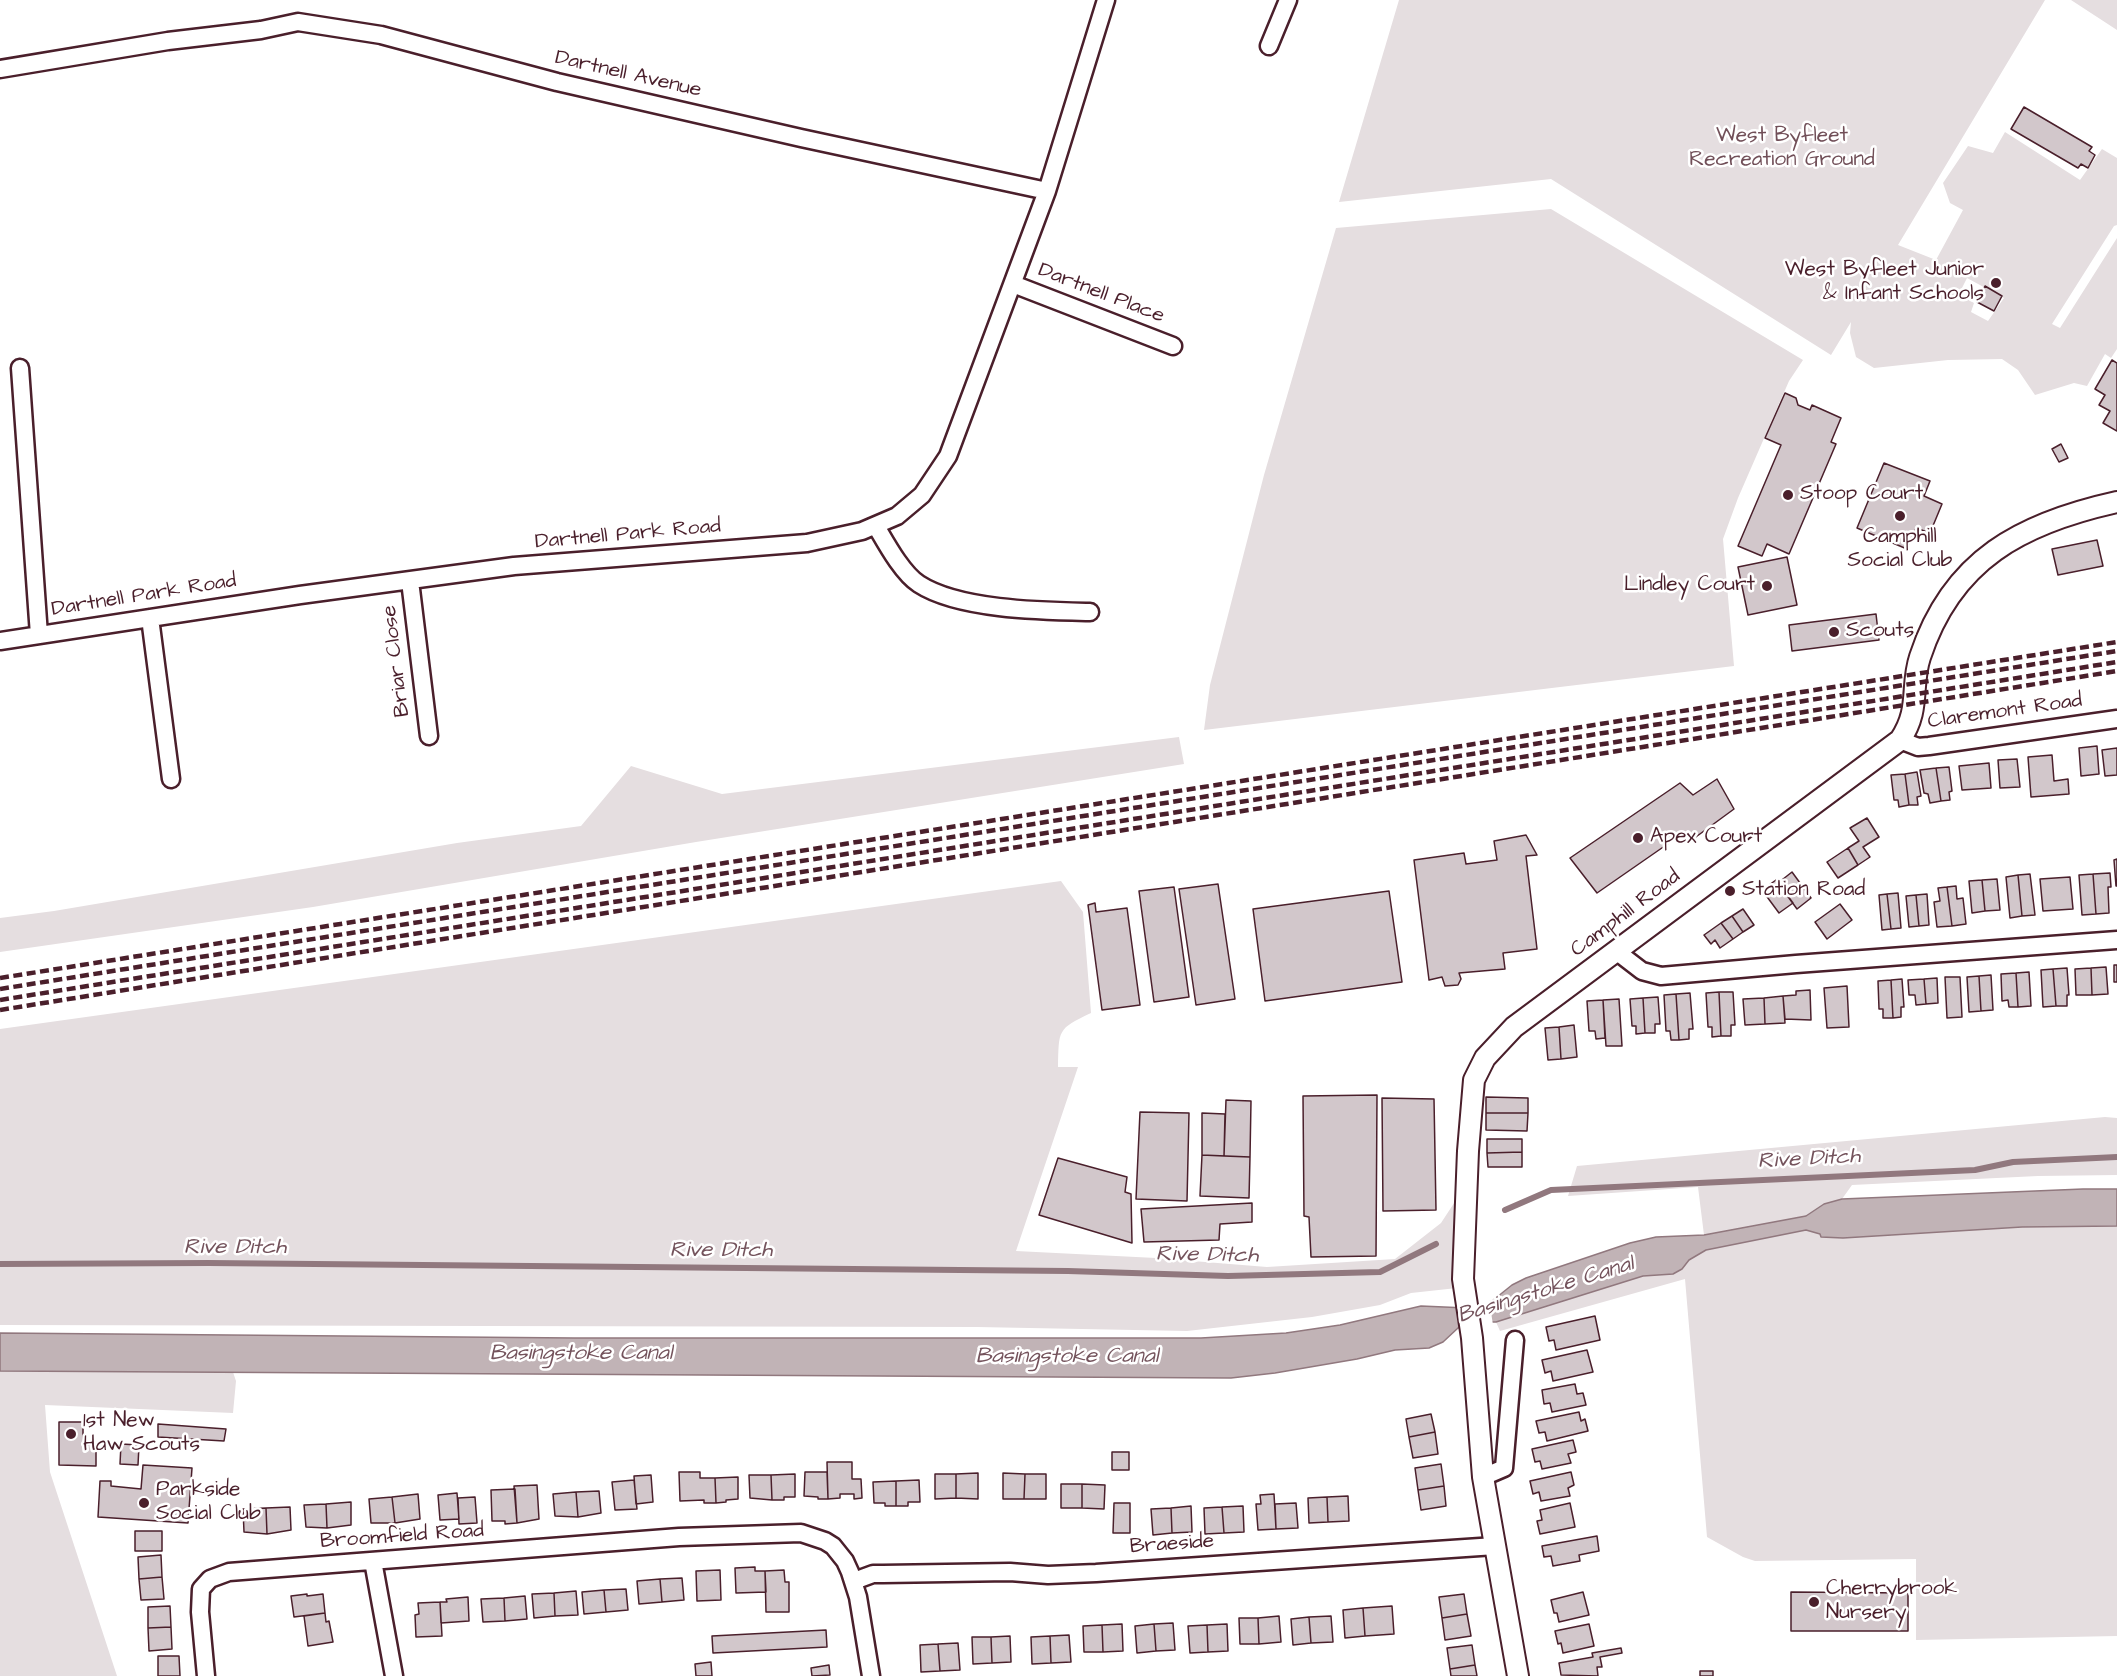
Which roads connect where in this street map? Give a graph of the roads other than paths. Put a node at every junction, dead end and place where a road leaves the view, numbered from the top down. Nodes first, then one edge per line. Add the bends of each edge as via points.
1 (1106, 0) edge
2 (1288, 0) edge
3 (1269, 46) dead end
4 (0, 69) edge
5 (1047, 191) junction
6 (1013, 284) junction
7 (1173, 346) dead end
8 (20, 368) dead end
9 (2117, 502) edge
10 (876, 526) junction
11 (410, 580) junction
12 (1090, 612) dead end
13 (150, 618) junction
14 (39, 635) junction
15 (0, 641) edge
16 (2117, 719) edge
17 (429, 736) dead end
18 (1900, 740) junction
19 (171, 779) dead end
20 (2117, 940) edge
21 (1616, 951) junction
22 (1515, 1340) dead end
23 (1483, 1477) junction
24 (1495, 1546) junction
25 (373, 1561) junction
26 (854, 1581) junction
27 (206, 1676) edge
28 (394, 1676) edge
29 (871, 1676) edge
30 (1518, 1676) edge

1 - 5 street
2 - 3 street
4 - 5 street, Dartnell Avenue via 298,22 381,35 557,82
5 - 6 street, Dartnell Park Road
6 - 7 street, Dartnell Place
6 - 10 street, Dartnell Park Road via 948,456 922,495 897,516
8 - 14 street
9 - 18 street, Camphill Road via 2074,513 2024,533 2001,545 1969,572 1943,605 1926,641 1919,659 1914,713
10 - 11 street, Dartnell Park Road via 807,543 514,566
10 - 12 street via 892,554 918,584 950,598 1022,610
11 - 13 street, Dartnell Park Road
11 - 17 street, Briar Close
13 - 14 street, Dartnell Park Road
13 - 19 street
14 - 15 street, Dartnell Park Road
16 - 18 street, Claremont Road via 1929,746 1918,747
18 - 21 street, Camphill Road
20 - 21 street via 1661,976 1642,971
21 - 23 street, Camphill Road via 1503,1037 1476,1074 1468,1151 1463,1279 1472,1338
22 - 23 street via 1504,1468
23 - 24 street, Camphill Road
24 - 26 street, Braeside via 1096,1573 883,1574
24 - 30 street, Camphill Road
25 - 26 street, Broomfield Road via 699,1536 801,1533 833,1546
25 - 27 street, Broomfield Road via 229,1572 210,1579 201,1589 200,1612
25 - 28 street
26 - 29 street, Broomfield Road

